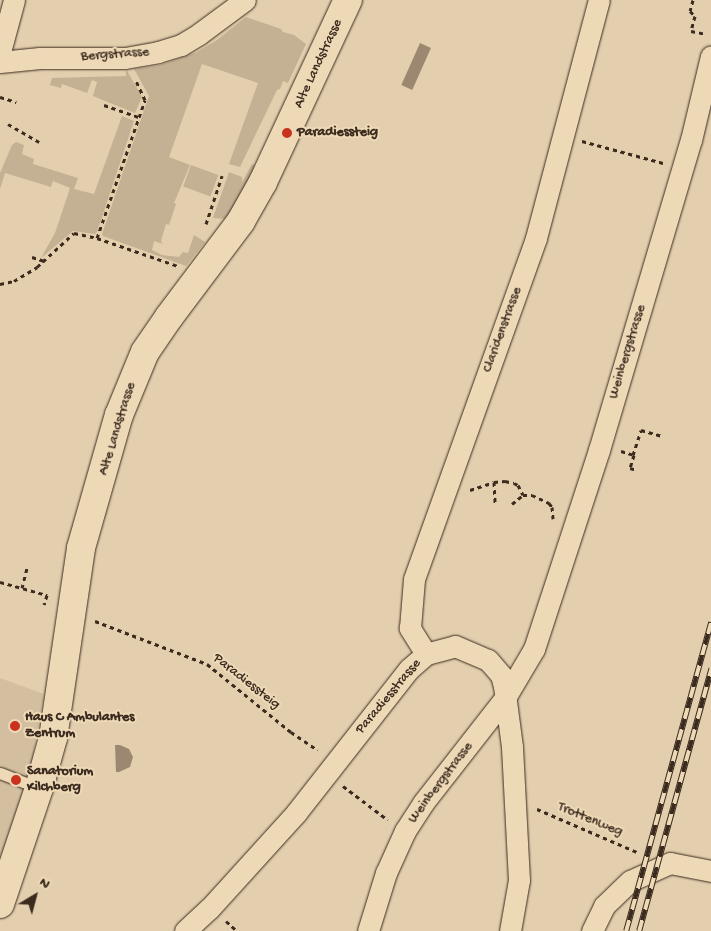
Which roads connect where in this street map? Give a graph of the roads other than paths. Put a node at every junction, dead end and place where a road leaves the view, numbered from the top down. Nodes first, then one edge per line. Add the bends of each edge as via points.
1 (14, 0) edge
2 (245, 0) edge
3 (348, 0) edge
4 (599, 0) edge
5 (0, 52) edge
6 (711, 56) edge
7 (0, 62) edge
8 (535, 646) junction
9 (426, 654) junction
10 (488, 660) junction
11 (505, 698) junction
12 (0, 773) edge
13 (40, 788) junction
14 (711, 871) edge
15 (0, 904) edge
16 (185, 931) edge
17 (368, 931) edge
18 (510, 931) edge
19 (592, 931) edge

1 - 5 street
2 - 7 street, Bergstrasse via 181,45 158,52 125,58 40,58
3 - 13 street, Alte Landstrasse via 263,182 241,221 145,352 119,415 82,548 53,738
4 - 9 street, Claridenstrasse via 536,238 414,579 410,628
6 - 8 street, Weinbergstrasse via 683,169 601,445
8 - 10 street via 510,661
8 - 11 street, Weinbergstrasse
9 - 10 street, Paradiesstrasse via 455,646
9 - 16 street, Paradiesstrasse via 409,669 296,813 215,903
10 - 11 street via 501,675
11 - 17 street, Weinbergstrasse via 405,831 386,872
11 - 18 street via 512,747 519,880
12 - 13 lane
13 - 15 street, Alte Landstrasse
14 - 19 street via 670,863 630,881 604,906

